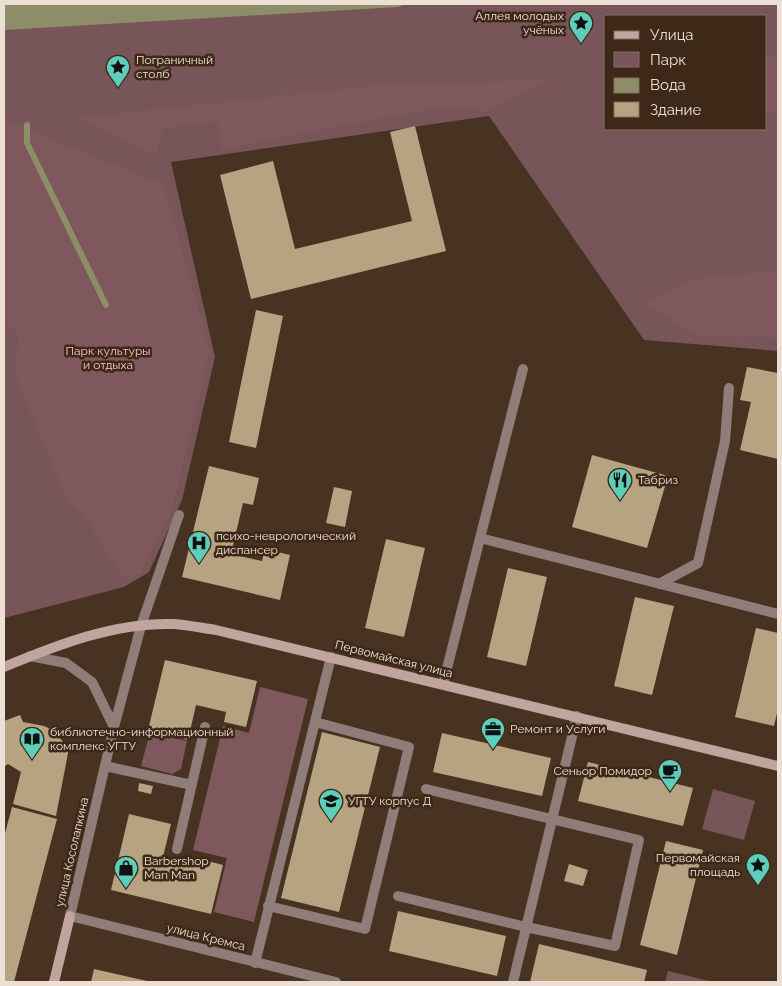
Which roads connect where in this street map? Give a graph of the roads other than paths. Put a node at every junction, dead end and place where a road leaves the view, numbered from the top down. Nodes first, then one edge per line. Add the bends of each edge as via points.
1 (522, 369) dead end
2 (729, 388) dead end
3 (179, 515) dead end
4 (480, 538) junction
5 (659, 584) junction
6 (778, 614) edge
7 (141, 626) junction
8 (30, 656) junction
9 (332, 657) junction
10 (4, 667) edge
11 (442, 684) junction
12 (577, 716) junction
13 (315, 722) junction
14 (114, 727) junction
15 (205, 727) dead end
16 (105, 766) junction
17 (778, 766) edge
18 (192, 786) junction
19 (426, 788) dead end
20 (552, 819) junction
21 (177, 849) dead end
22 (398, 896) dead end
23 (268, 906) junction
24 (70, 916) junction
25 (526, 927) junction
26 (254, 962) junction
27 (54, 982) edge
28 (336, 982) edge
29 (513, 982) edge

1 - 4 street
2 - 5 street via 724,441 698,563
3 - 7 street, улица Косолапкина
4 - 5 street
4 - 11 street
5 - 6 street
7 - 8 main road, Первомайская улица via 92,635
7 - 9 main road, Первомайская улица via 174,624 216,630
7 - 14 street, улица Косолапкина
8 - 10 main road, Первомайская улица
8 - 14 street via 66,663 92,682
9 - 11 main road, Первомайская улица
9 - 13 street
11 - 12 main road, Первомайская улица
12 - 17 main road, Первомайская улица
12 - 20 street
13 - 23 street
13 - 23 street via 409,746 365,929
14 - 16 street, улица Косолапкина
15 - 18 street
16 - 18 street
16 - 24 street, улица Косолапкина
18 - 21 street
19 - 20 street
20 - 25 street
20 - 25 street via 639,840 615,946
22 - 25 street
23 - 26 street
24 - 26 street, улица Кремса
24 - 27 main road, улица Косолапкина
25 - 29 street
26 - 28 street, улица Кремса

